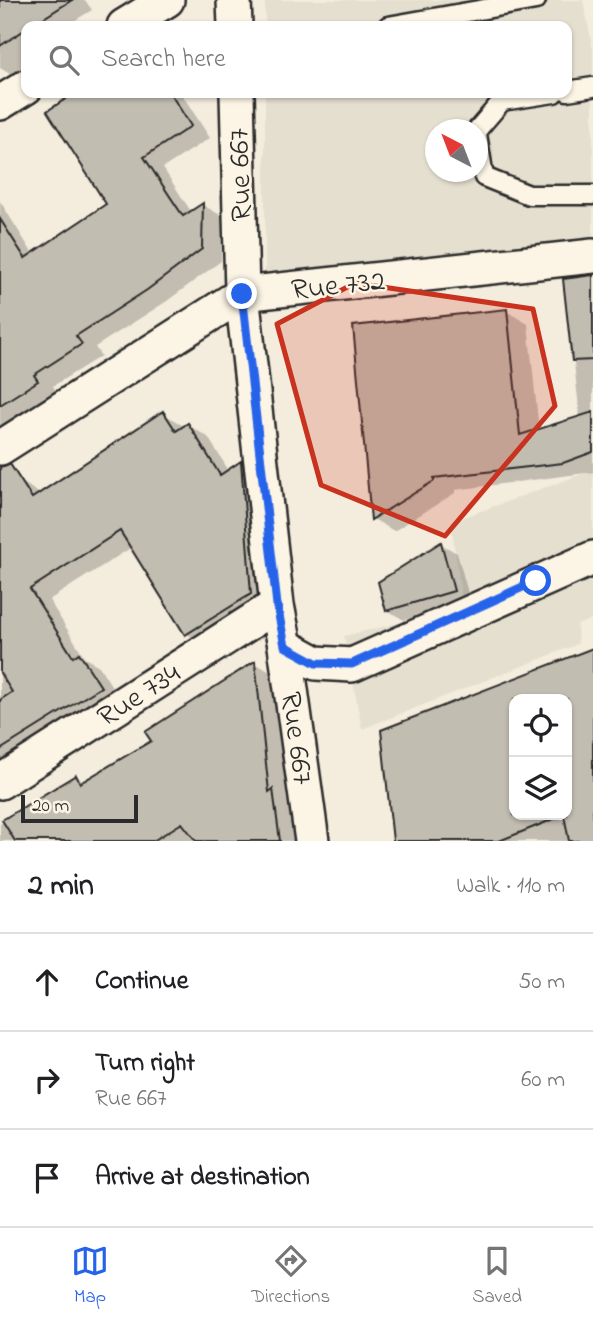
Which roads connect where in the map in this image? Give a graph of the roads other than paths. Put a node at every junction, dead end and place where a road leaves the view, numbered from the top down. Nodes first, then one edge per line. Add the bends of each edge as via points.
1 (167, 0) edge
2 (234, 0) edge
3 (537, 0) edge
4 (132, 21) edge
5 (235, 21) edge
6 (417, 21) edge
7 (593, 87) edge
8 (21, 90) edge
9 (572, 90) edge
10 (237, 98) edge
11 (522, 98) edge
12 (0, 103) edge
13 (487, 119) edge
14 (488, 179) edge
15 (593, 195) edge
16 (593, 256) edge
17 (242, 294) junction
18 (0, 448) edge
19 (593, 558) edge
20 (277, 605) junction
21 (285, 646) junction
22 (0, 782) edge
23 (312, 841) edge

1 - 4 street
2 - 5 street
3 - 6 lane
7 - 9 lane
8 - 12 street
10 - 17 street, Rue 667
11 - 13 lane via 502,101
14 - 15 lane via 528,195
16 - 17 street, Rue 732
17 - 18 street, Rue 732
17 - 20 street, Rue 667
19 - 21 street via 352,664 316,663
20 - 21 street, Rue 667
20 - 22 street, Rue 734
21 - 23 street, Rue 667

